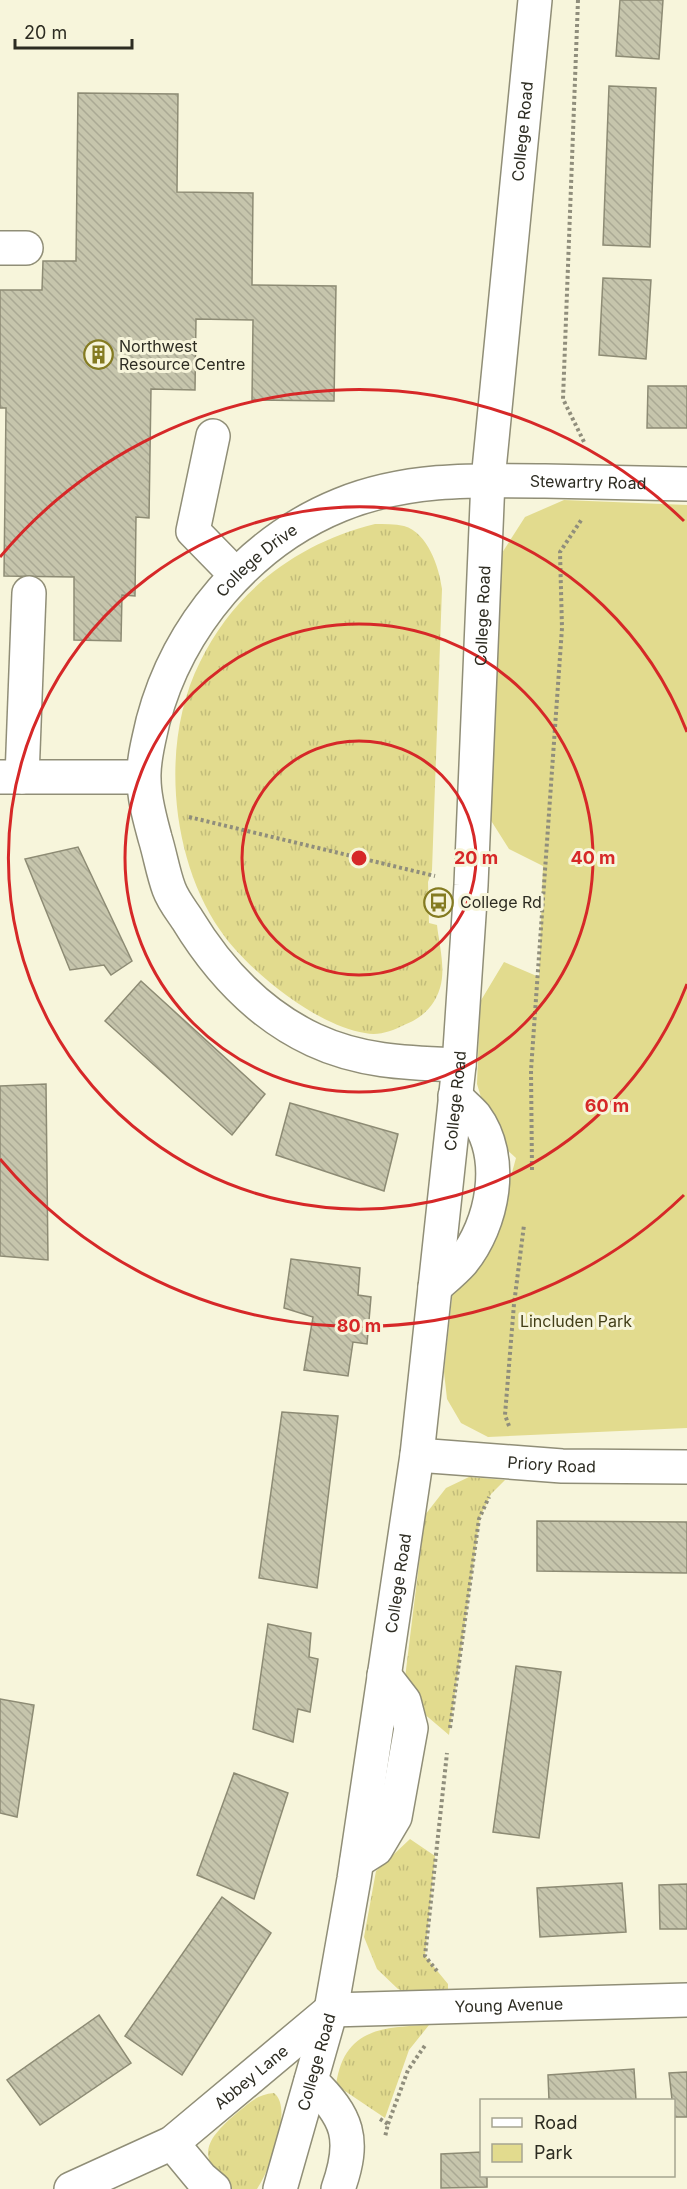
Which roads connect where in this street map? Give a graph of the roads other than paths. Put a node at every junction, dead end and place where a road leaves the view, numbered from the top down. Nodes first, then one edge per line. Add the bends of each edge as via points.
1 (535, 0) edge
2 (213, 436) dead end
3 (488, 480) junction
4 (687, 484) edge
5 (236, 575) junction
6 (29, 593) dead end
7 (11, 777) edge
8 (145, 792) junction
9 (457, 1081) junction
10 (435, 1287) junction
11 (417, 1455) junction
12 (687, 1467) edge
13 (687, 2001) edge
14 (331, 2010) junction
15 (311, 2081) junction
16 (172, 2143) junction
17 (71, 2189) edge
18 (214, 2189) edge
19 (280, 2189) edge
20 (338, 2189) edge

1 - 3 street, College Road
2 - 5 street via 193,531
3 - 4 street, Stewartry Road
3 - 5 street, College Drive via 420,484 340,505 293,530
3 - 9 street, College Road via 471,885
5 - 8 street, College Drive via 211,604 172,668 148,740
6 - 7 street
7 - 8 street
8 - 9 street, College Drive via 169,890 209,955 255,1002 314,1040
9 - 10 street, College Road
9 - 10 street via 490,1149 494,1183 482,1226 462,1261
10 - 11 street, College Road
11 - 12 street, Priory Road via 521,1463
11 - 14 street, College Road
13 - 14 street, Young Avenue
14 - 15 street, College Road
14 - 16 street, Abbey Lane
15 - 19 street, College Road
15 - 20 street via 340,2115 349,2142
16 - 17 street, Abbey Lane
16 - 18 street

